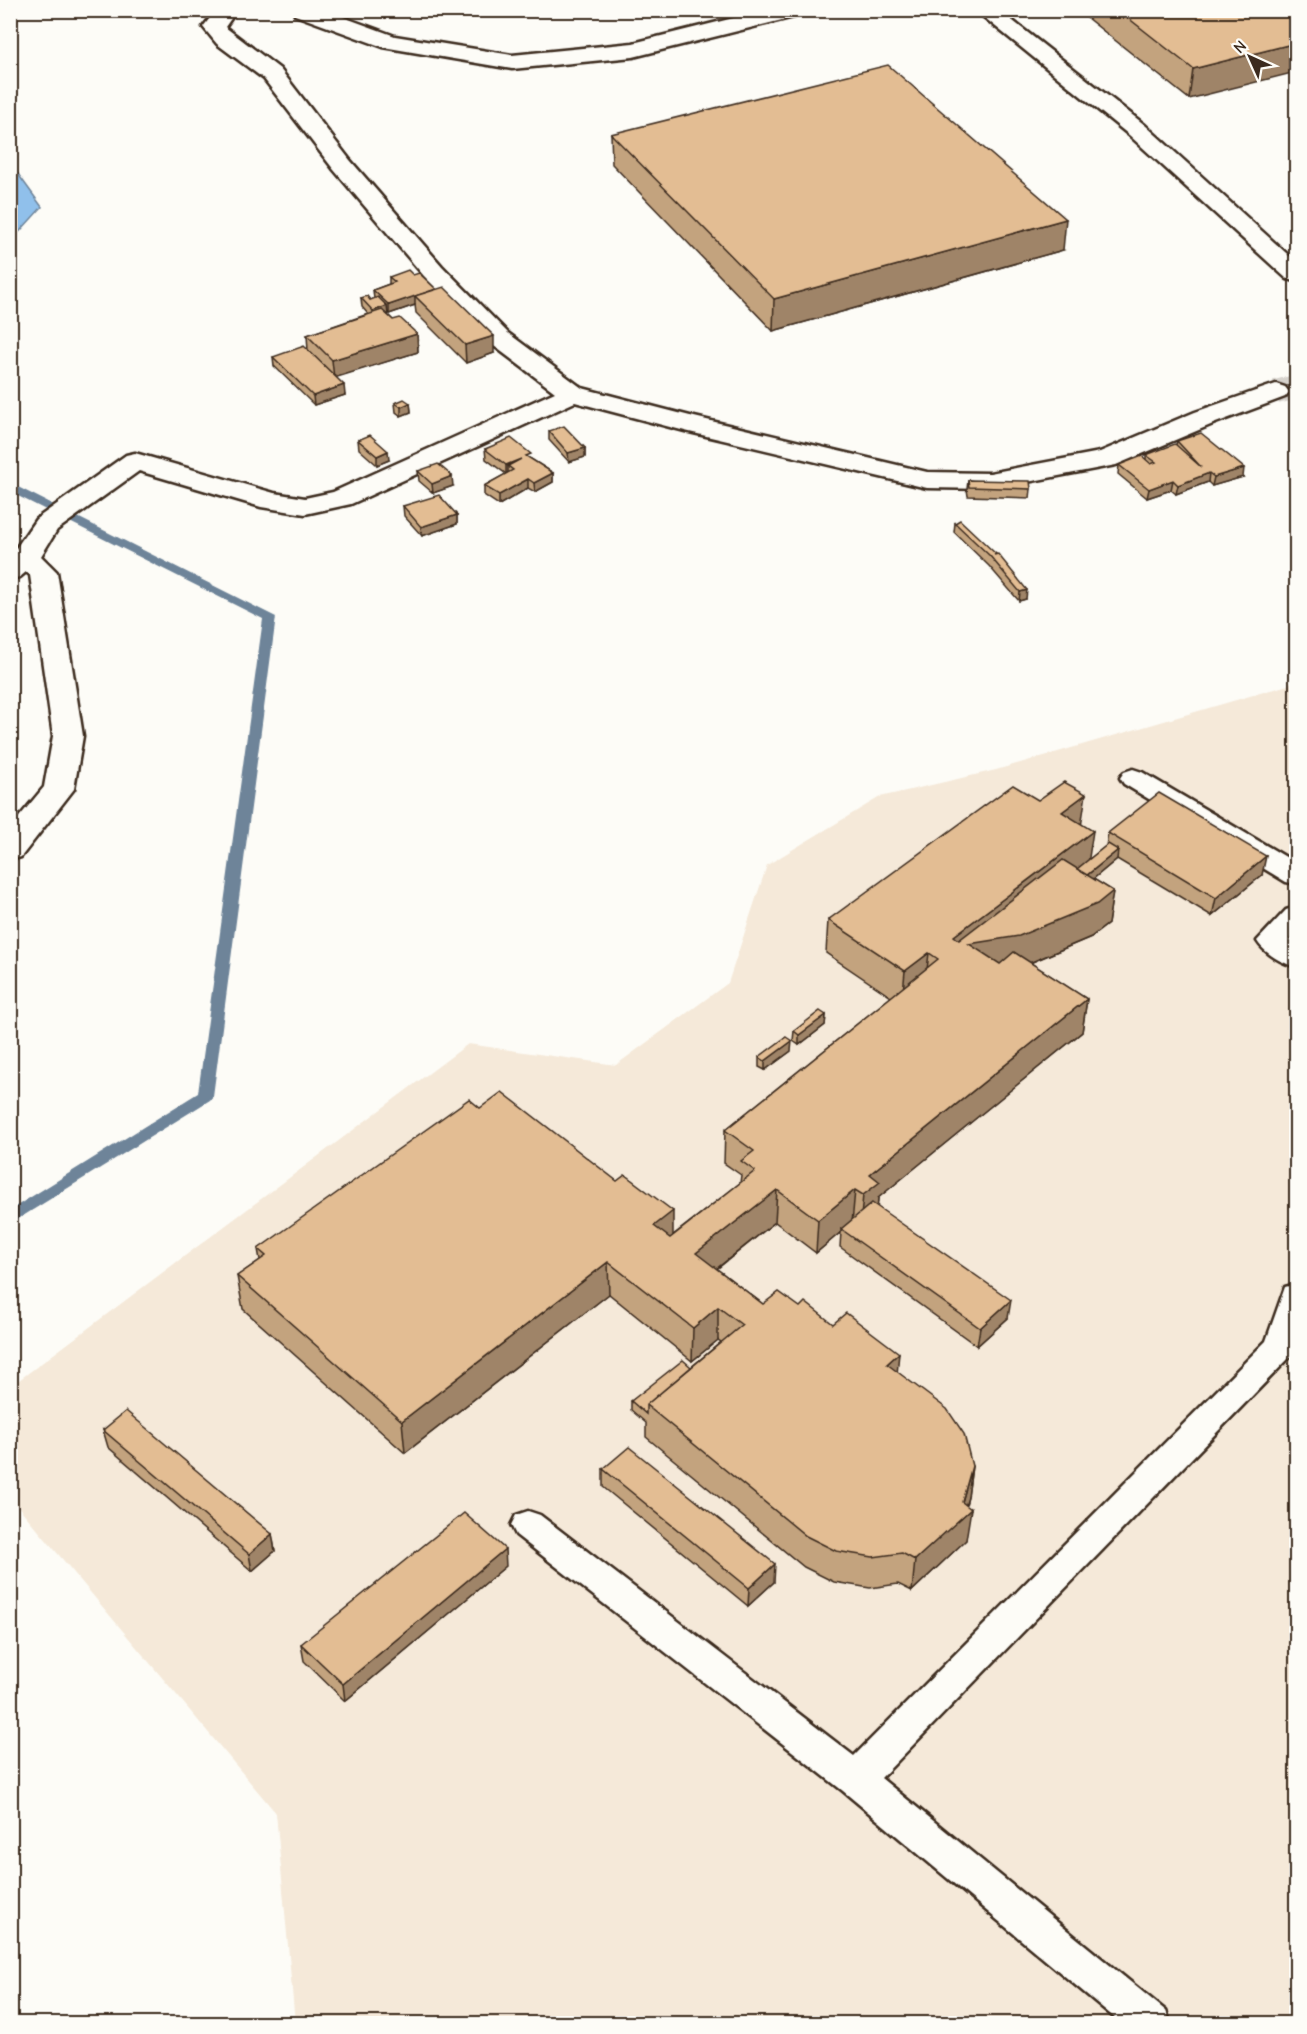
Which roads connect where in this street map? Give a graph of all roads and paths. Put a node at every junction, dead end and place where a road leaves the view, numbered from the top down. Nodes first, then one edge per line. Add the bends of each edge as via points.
1 (227, 10) edge
2 (303, 10) edge
3 (794, 10) edge
4 (985, 10) edge
5 (1296, 274) edge
6 (1276, 392) tunnel mouth
7 (573, 393) junction
8 (18, 565) edge
9 (1133, 778) dead end
10 (10, 850) edge
11 (1296, 875) edge
12 (1296, 917) edge
13 (1296, 957) edge
14 (1296, 1296) edge
15 (528, 1525) dead end
16 (856, 1779) junction
17 (1152, 2024) edge

1 - 7 street via 214,27 272,74 342,165 432,271 499,338
2 - 3 street via 391,42 512,62 633,50
4 - 5 street via 1137,130
6 - 7 street via 1107,459 990,481 927,480
7 - 8 street via 341,498 305,506 271,501 135,461 46,525
8 - 10 street via 43,572 68,736 59,789
9 - 11 lane
12 - 13 lane via 1271,941
14 - 16 lane via 1280,1347
15 - 16 lane
16 - 17 lane

